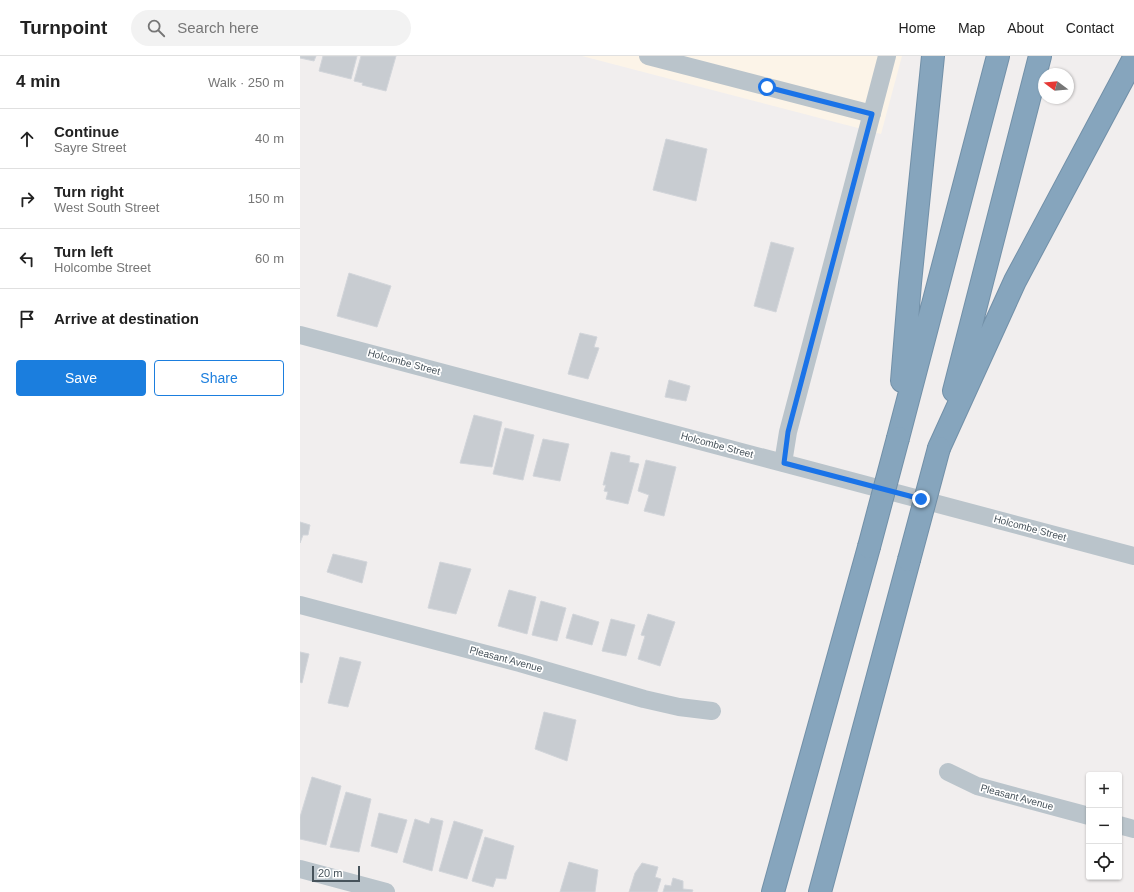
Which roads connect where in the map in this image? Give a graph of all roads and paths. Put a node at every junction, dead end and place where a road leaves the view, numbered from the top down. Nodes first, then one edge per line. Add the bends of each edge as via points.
1 (648, 56) edge
2 (887, 56) edge
3 (933, 56) edge
4 (998, 56) edge
5 (1040, 56) edge
6 (1134, 58) edge
7 (872, 114) junction
8 (300, 335) edge
9 (898, 438) junction
10 (939, 448) junction
11 (784, 463) junction
12 (1134, 556) edge
13 (300, 605) edge
14 (712, 711) dead end
15 (948, 772) dead end
16 (1086, 815) edge
17 (1122, 825) edge
18 (1134, 829) edge
19 (300, 869) edge
20 (386, 892) edge
21 (773, 892) edge
22 (820, 892) edge

1 - 7 street
2 - 7 street
3 - 9 highway via 910,283
4 - 9 highway
5 - 10 highway
6 - 10 highway via 1015,282
7 - 11 street via 788,432
8 - 11 street, Holcombe Street
9 - 21 highway, bridge
10 - 22 highway, bridge
11 - 12 street, Holcombe Street
13 - 14 street, Pleasant Avenue via 520,663 644,699
15 - 16 street, Pleasant Avenue via 978,786
17 - 18 street
19 - 20 street

